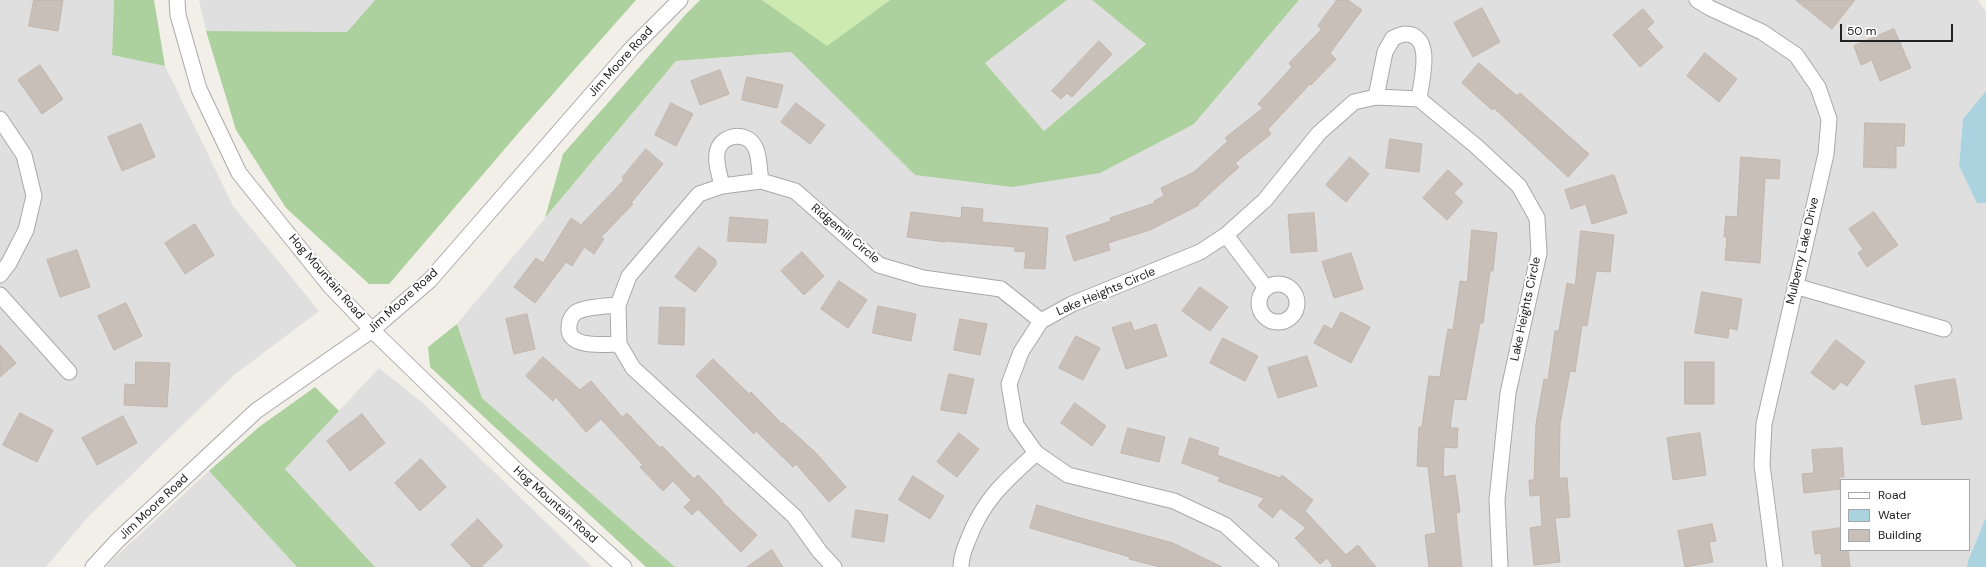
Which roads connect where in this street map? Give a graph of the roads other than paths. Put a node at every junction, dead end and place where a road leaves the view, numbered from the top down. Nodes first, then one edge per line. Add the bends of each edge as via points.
1 (177, 0) edge
2 (680, 0) edge
3 (1697, 0) edge
4 (1376, 97) junction
5 (1419, 100) junction
6 (0, 118) edge
7 (761, 181) junction
8 (722, 186) junction
9 (1226, 235) junction
10 (0, 275) edge
11 (1795, 286) junction
12 (1266, 288) dead end
13 (0, 295) edge
14 (618, 305) junction
15 (1041, 321) junction
16 (1944, 329) dead end
17 (372, 330) junction
18 (618, 344) junction
19 (69, 372) dead end
20 (1036, 453) junction
21 (93, 567) edge
22 (624, 567) edge
23 (834, 567) edge
24 (961, 567) edge
25 (1271, 567) edge
26 (1500, 567) edge
27 (1775, 567) edge

1 - 17 street, Hog Mountain Road via 178,15 199,88 239,173 330,286
2 - 17 street, Jim Moore Road via 632,48 430,280
3 - 11 street, Mulberry Lake Drive via 1762,32 1796,55 1818,87 1829,119 1826,154
4 - 5 street, Lake Heights Circle
4 - 5 street via 1386,52 1393,38 1405,34 1417,38 1424,47
4 - 9 street, Lake Heights Circle via 1354,102 1319,133 1265,200
5 - 26 street, Lake Heights Circle via 1520,186 1537,218 1539,253 1508,393 1497,500
6 - 10 street via 24,155 34,196 26,230 9,264
7 - 8 street, Ridgemill Circle
7 - 8 street via 755,147 748,139 730,137 722,142 718,151
7 - 15 street, Ridgemill Circle via 795,191 879,265 924,278 1001,289
8 - 14 street, Ridgemill Circle via 699,194 629,276
9 - 12 street
9 - 15 street, Lake Heights Circle via 1200,252 1072,304
11 - 16 street
11 - 27 street, Mulberry Lake Drive via 1764,424 1762,465
13 - 19 street
14 - 18 street, Ridgemill Circle
14 - 18 street via 584,309 575,313 570,321 569,330 573,338 580,343
15 - 20 street, Lake Heights Circle via 1021,352 1009,384 1016,425
17 - 21 street, Jim Moore Road via 256,411 123,535
17 - 22 street, Hog Mountain Road via 518,472
18 - 23 street via 633,368 794,516
20 - 24 street via 999,487 976,520 961,558
20 - 25 street, Lake Heights Circle via 1068,474 1174,501 1225,525

